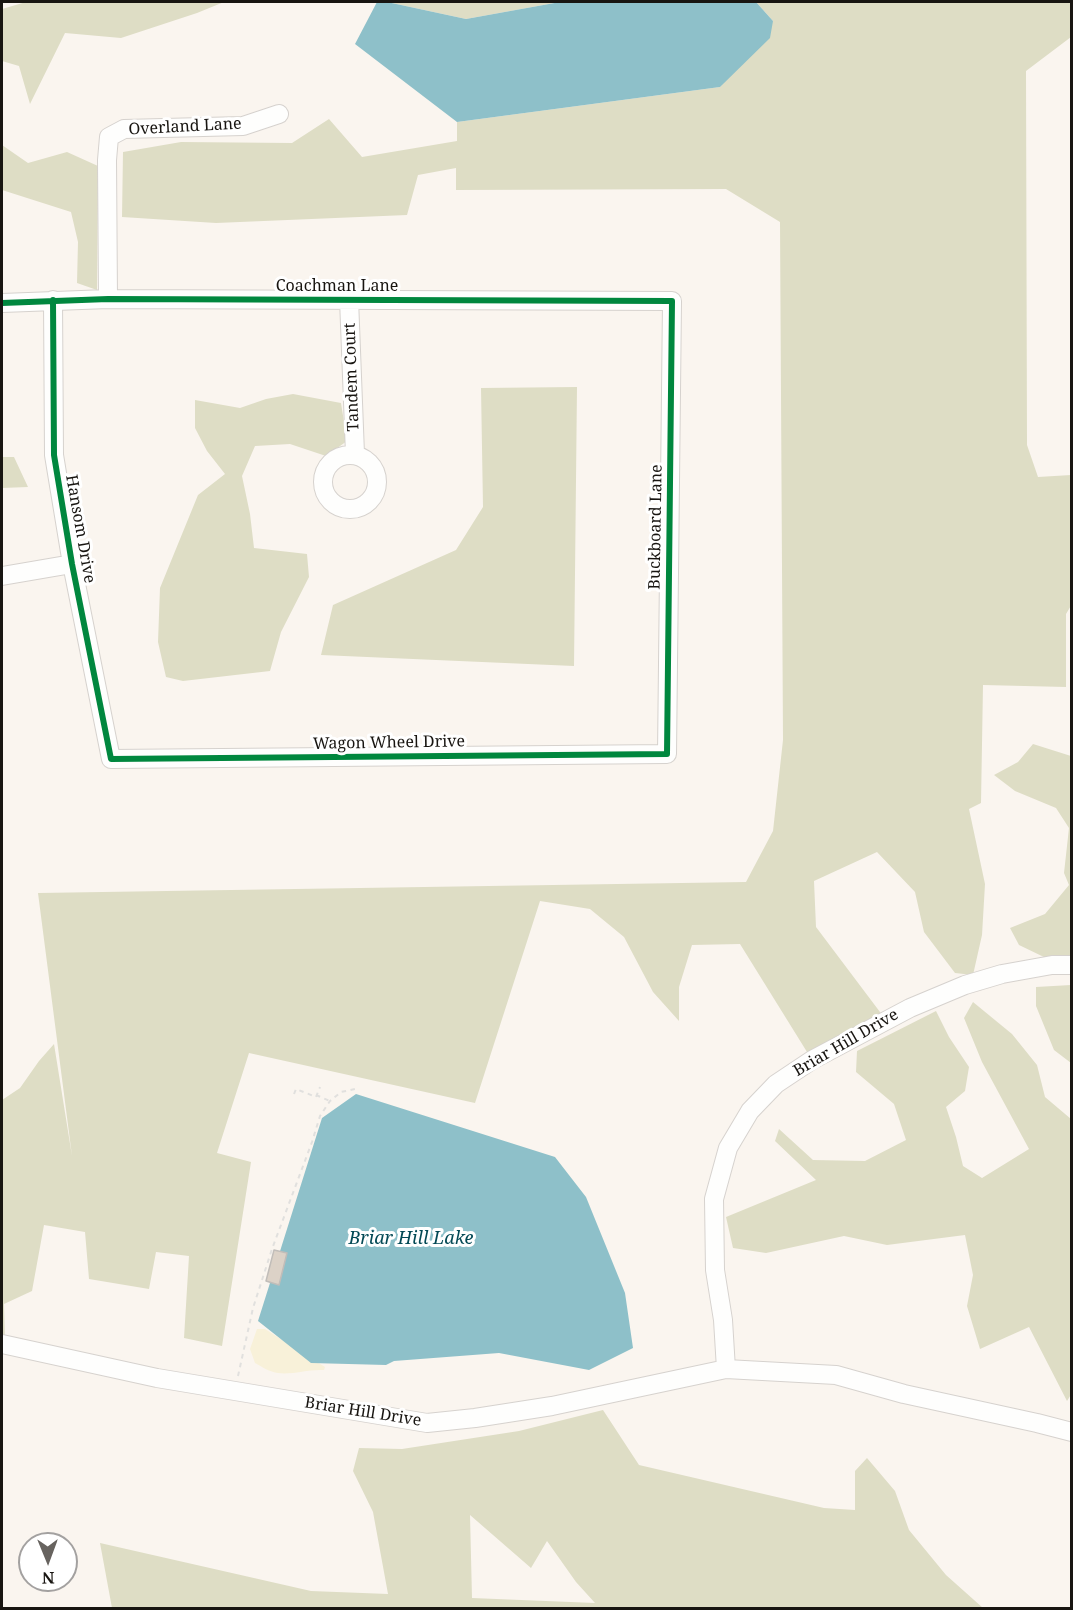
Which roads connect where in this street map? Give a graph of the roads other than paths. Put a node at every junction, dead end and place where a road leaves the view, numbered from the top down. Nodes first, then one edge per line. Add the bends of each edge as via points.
1 (279, 114) dead end
2 (108, 299) junction
3 (349, 299) junction
4 (53, 300) junction
5 (672, 301) joint
6 (2, 303) edge
7 (355, 454) dead end
8 (72, 564) junction
9 (2, 576) edge
10 (667, 754) joint
11 (111, 759) joint
12 (1071, 965) edge
13 (2, 1344) edge
14 (726, 1369) junction
15 (1071, 1432) edge

1 - 2 street, Overland Lane via 243,126 124,129 109,137
2 - 3 street, Coachman Lane
2 - 4 street, Coachman Lane
3 - 5 street, Coachman Lane
3 - 7 street, Tandem Court
4 - 6 street, Coachman Lane
4 - 8 street, Hansom Drive via 54,456
5 - 10 street, Buckboard Lane
8 - 9 street
8 - 11 street, Hansom Drive
10 - 11 street, Wagon Wheel Drive
12 - 14 street, Briar Hill Drive via 1002,974 910,1008 812,1060 776,1084 750,1111 728,1148 714,1198 716,1270
13 - 14 street, Briar Hill Drive via 157,1378 427,1423 552,1406
14 - 15 street, Briar Hill Drive via 836,1375

